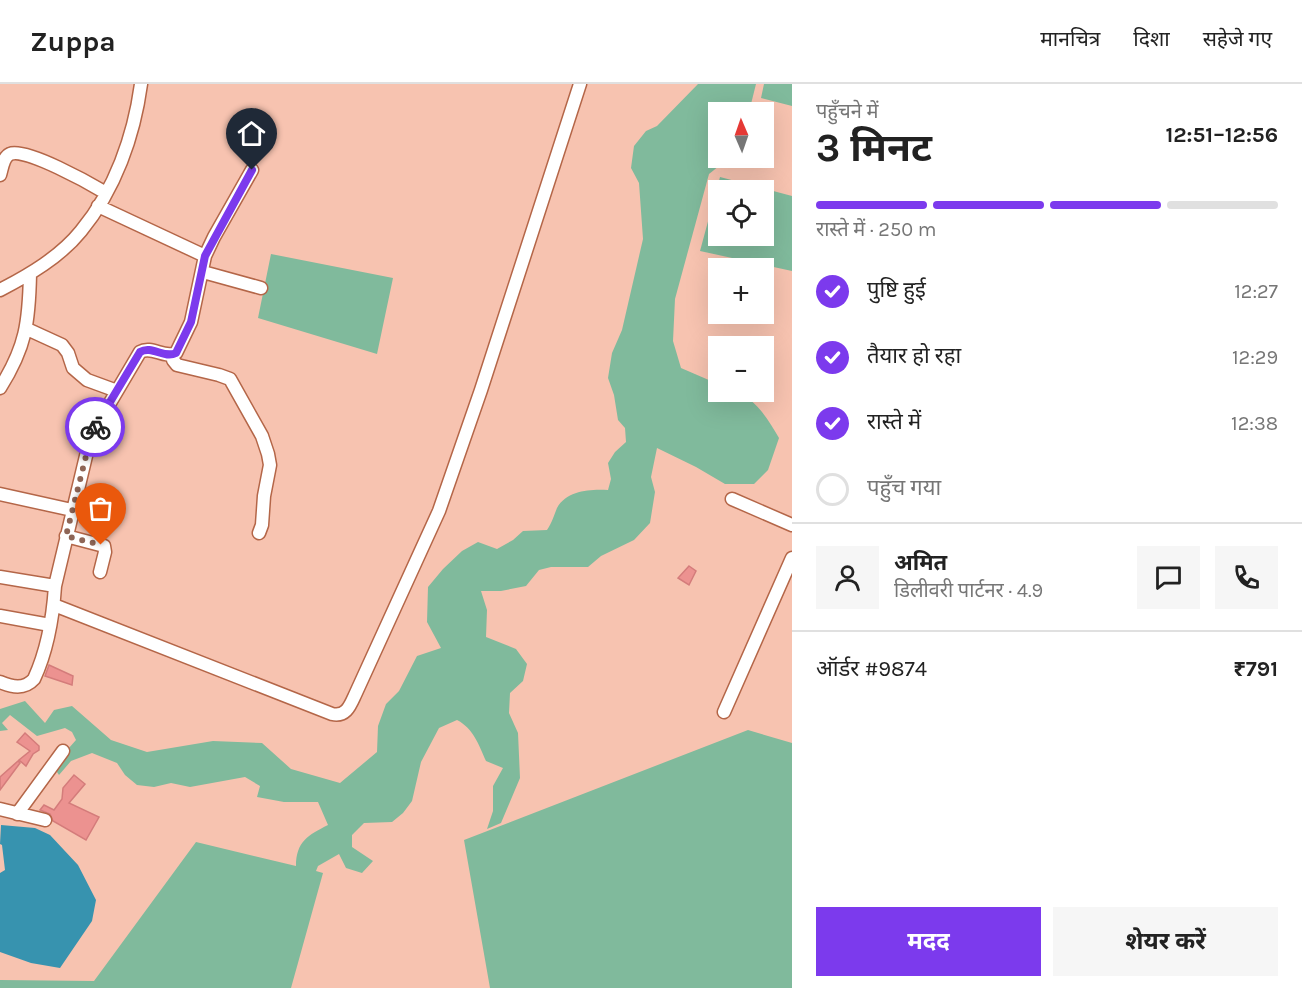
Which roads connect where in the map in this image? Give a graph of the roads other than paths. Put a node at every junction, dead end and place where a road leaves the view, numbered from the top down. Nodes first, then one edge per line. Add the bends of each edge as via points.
1 (141, 84) edge
2 (580, 84) edge
3 (252, 170) dead end
4 (0, 175) edge
5 (106, 193) junction
6 (98, 206) junction
7 (205, 256) junction
8 (203, 272) junction
9 (30, 274) junction
10 (261, 288) dead end
11 (0, 290) edge
12 (27, 329) junction
13 (173, 355) junction
14 (0, 388) edge
15 (117, 391) junction
16 (0, 494) edge
17 (732, 499) dead end
18 (72, 510) junction
19 (792, 525) edge
20 (259, 533) dead end
21 (66, 536) junction
22 (792, 558) edge
23 (100, 572) dead end
24 (0, 577) edge
25 (55, 586) junction
26 (54, 605) junction
27 (0, 616) edge
28 (50, 625) junction
29 (0, 681) edge
30 (724, 712) dead end
31 (63, 752) dead end
32 (0, 809) edge
33 (17, 814) junction
34 (45, 820) dead end

1 - 5 street via 132,130
2 - 26 street via 439,510 345,713 332,714
3 - 7 street
4 - 5 street via 7,156 21,154 74,174
5 - 6 street
6 - 7 street
6 - 9 street via 81,232
7 - 8 street
8 - 10 street
8 - 13 street via 188,332
9 - 11 street
9 - 12 street
12 - 14 street
12 - 15 street via 62,345 73,368 87,380
13 - 15 street via 144,349
13 - 20 street via 177,365 230,379 262,436 270,465
15 - 18 street via 92,435
16 - 18 street
17 - 19 street
18 - 21 street
21 - 23 street via 104,546
21 - 25 street
22 - 30 street
24 - 25 street
25 - 26 street
26 - 28 street
27 - 28 street
28 - 29 street via 34,679 18,687
31 - 33 street
32 - 33 street
33 - 34 street

